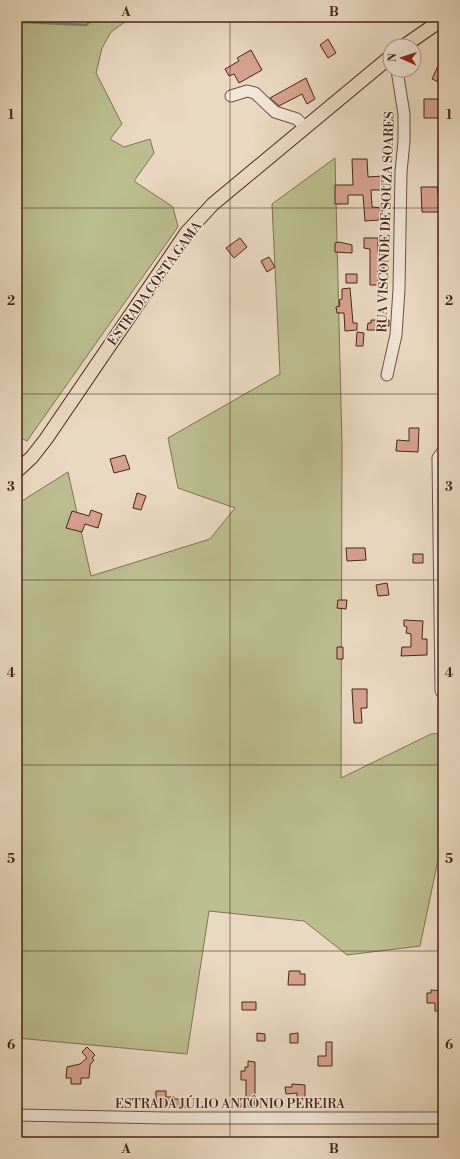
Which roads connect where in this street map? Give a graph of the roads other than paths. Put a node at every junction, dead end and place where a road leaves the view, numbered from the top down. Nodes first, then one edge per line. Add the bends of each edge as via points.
1 (443, 19) edge
2 (416, 38) edge
3 (382, 64) edge
4 (398, 78) edge
5 (231, 96) dead end
6 (305, 127) junction
7 (387, 375) dead end
8 (443, 451) edge
9 (17, 471) edge
10 (441, 691) dead end
11 (17, 1115) edge
12 (443, 1118) edge

1 - 2 main road
3 - 6 main road, ESTRADA COSTA GAMA
4 - 7 street, RUA VISCONDE DE SOUZA SOARES via 404,128 399,289 396,335
5 - 6 street via 247,91 255,93 276,112 297,119
6 - 9 main road, ESTRADA COSTA GAMA via 213,204 187,232 46,439
8 - 10 street via 438,458
11 - 12 street, ESTRADA JÚLIO ANTÔNIO PEREIRA

